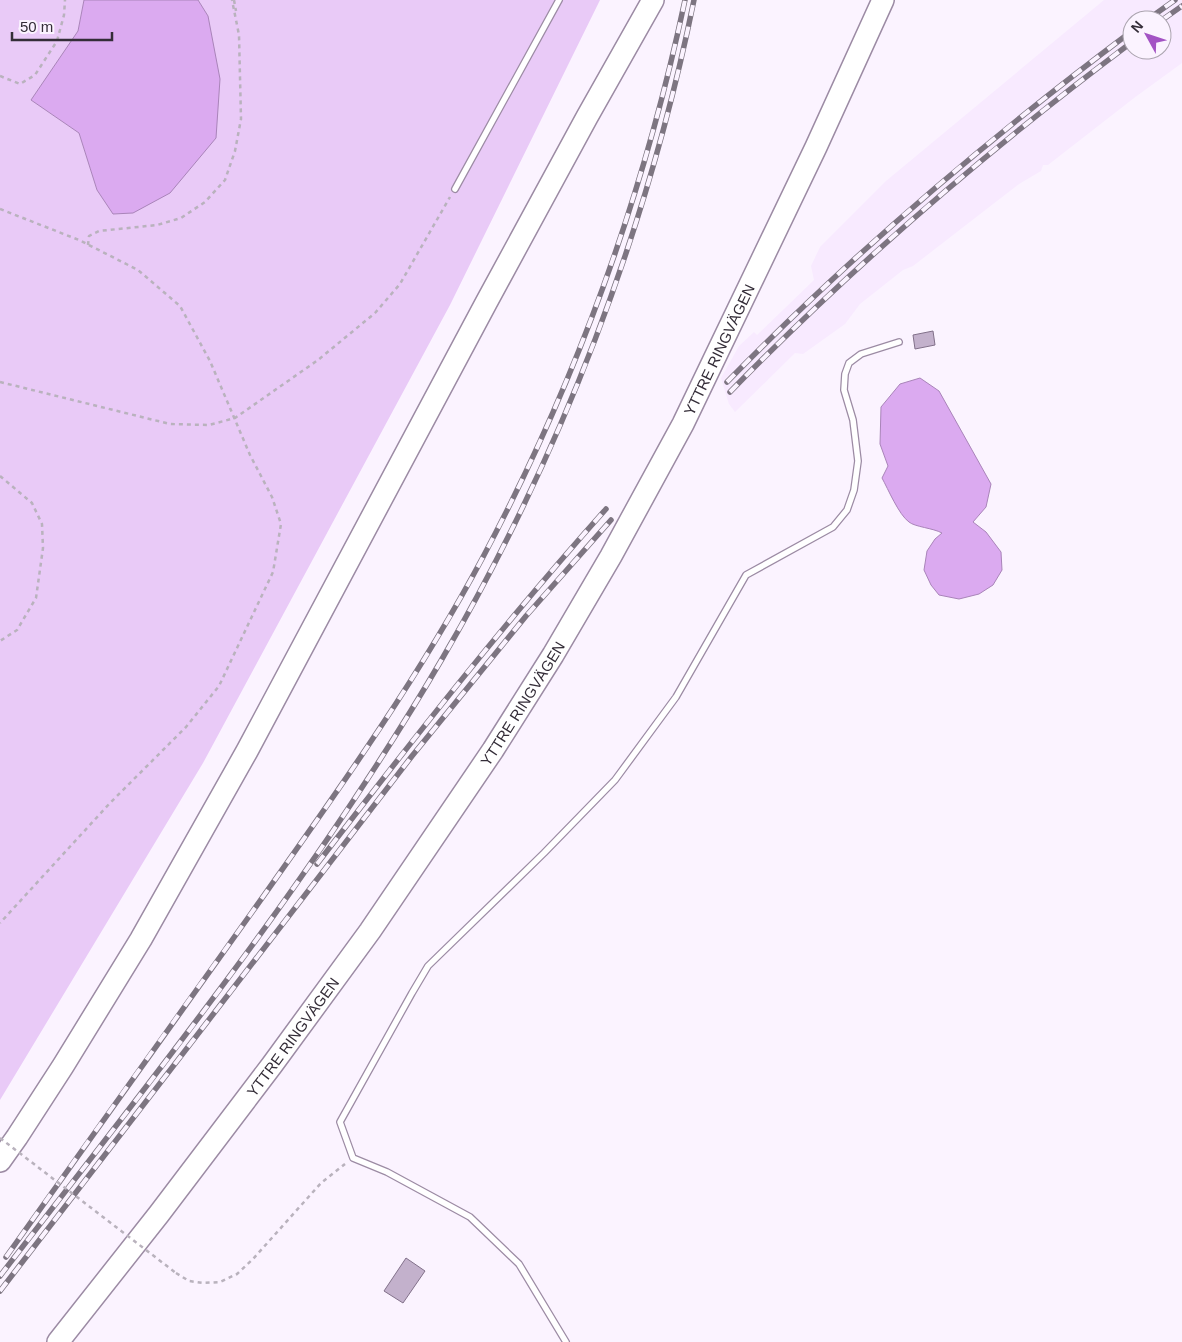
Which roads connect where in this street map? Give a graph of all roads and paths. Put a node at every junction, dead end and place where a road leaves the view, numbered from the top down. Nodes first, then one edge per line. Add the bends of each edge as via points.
1 (65, 0) edge
2 (233, 0) edge
3 (559, 0) edge
4 (653, 0) edge
5 (883, 0) edge
6 (0, 76) edge
7 (455, 189) joint
8 (0, 209) edge
9 (88, 245) junction
10 (898, 342) dead end
11 (0, 382) edge
12 (235, 418) junction
13 (0, 476) edge
14 (0, 641) edge
15 (0, 923) edge
16 (0, 1138) edge
17 (353, 1158) junction
18 (0, 1161) edge
19 (96, 1295) junction
20 (58, 1342) edge
21 (64, 1342) edge
22 (566, 1342) edge

1 - 6 path via 57,41 35,75 20,84
2 - 9 path via 238,30 241,119 225,180 205,202 181,218 157,225 99,231 89,236
3 - 7 lane
4 - 18 highway via 587,117 248,752 136,948
5 - 19 highway, YTTRE RINGVÄGEN via 808,165 683,424 553,655 488,758 364,939
7 - 12 path via 400,284 375,313 318,360
8 - 9 path
9 - 12 path via 138,270 180,306 210,361
10 - 17 lane via 861,354 849,364 845,374 844,390 853,420 858,461 847,510 832,527 746,575 676,696 615,780 428,966 340,1122
11 - 12 path via 170,424 209,426
12 - 15 path via 281,524 273,572 219,686 180,733 110,803
13 - 14 path via 32,502 42,524 43,548 36,598 17,630
16 - 17 path, bridge via 176,1272 189,1281 203,1283 220,1282 237,1274 321,1182
17 - 22 lane via 387,1172 470,1217 520,1264
19 - 20 highway, YTTRE RINGVÄGEN
19 - 21 highway

